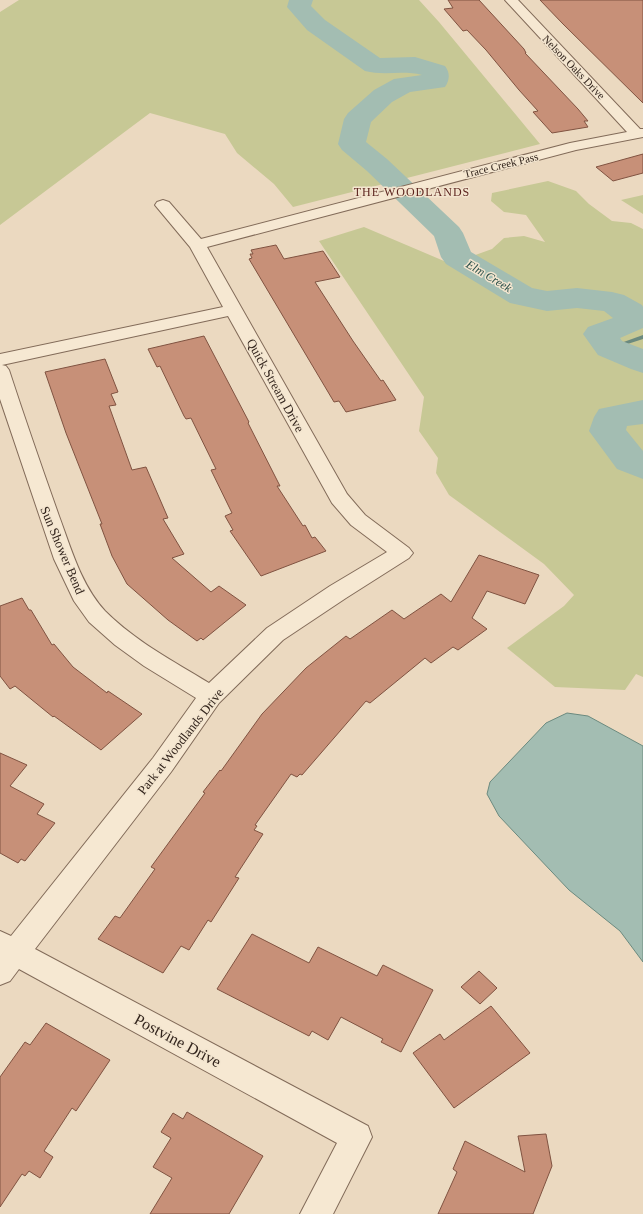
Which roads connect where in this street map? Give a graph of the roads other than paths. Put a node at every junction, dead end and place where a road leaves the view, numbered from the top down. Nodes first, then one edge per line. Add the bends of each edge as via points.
1 (511, 0) edge
2 (640, 133) edge
3 (163, 205) dead end
4 (197, 245) junction
5 (234, 310) junction
6 (0, 360) edge
7 (0, 370) edge
8 (402, 553) joint
9 (211, 696) junction
10 (5, 956) edge
11 (316, 1214) edge

1 - 2 street, Nelson Oaks Drive
2 - 4 street, Trace Creek Pass via 575,146
3 - 4 street, Quick Stream Drive
4 - 5 street, Quick Stream Drive
5 - 6 street
5 - 8 street, Quick Stream Drive via 339,498 358,520
7 - 9 street, Sun Shower Bend via 24,448 78,591 97,616 134,647
8 - 9 street, Park at Woodlands Drive via 276,634
9 - 10 street, Park at Woodlands Drive via 162,765
10 - 11 street, Postvine Drive via 357,1137

